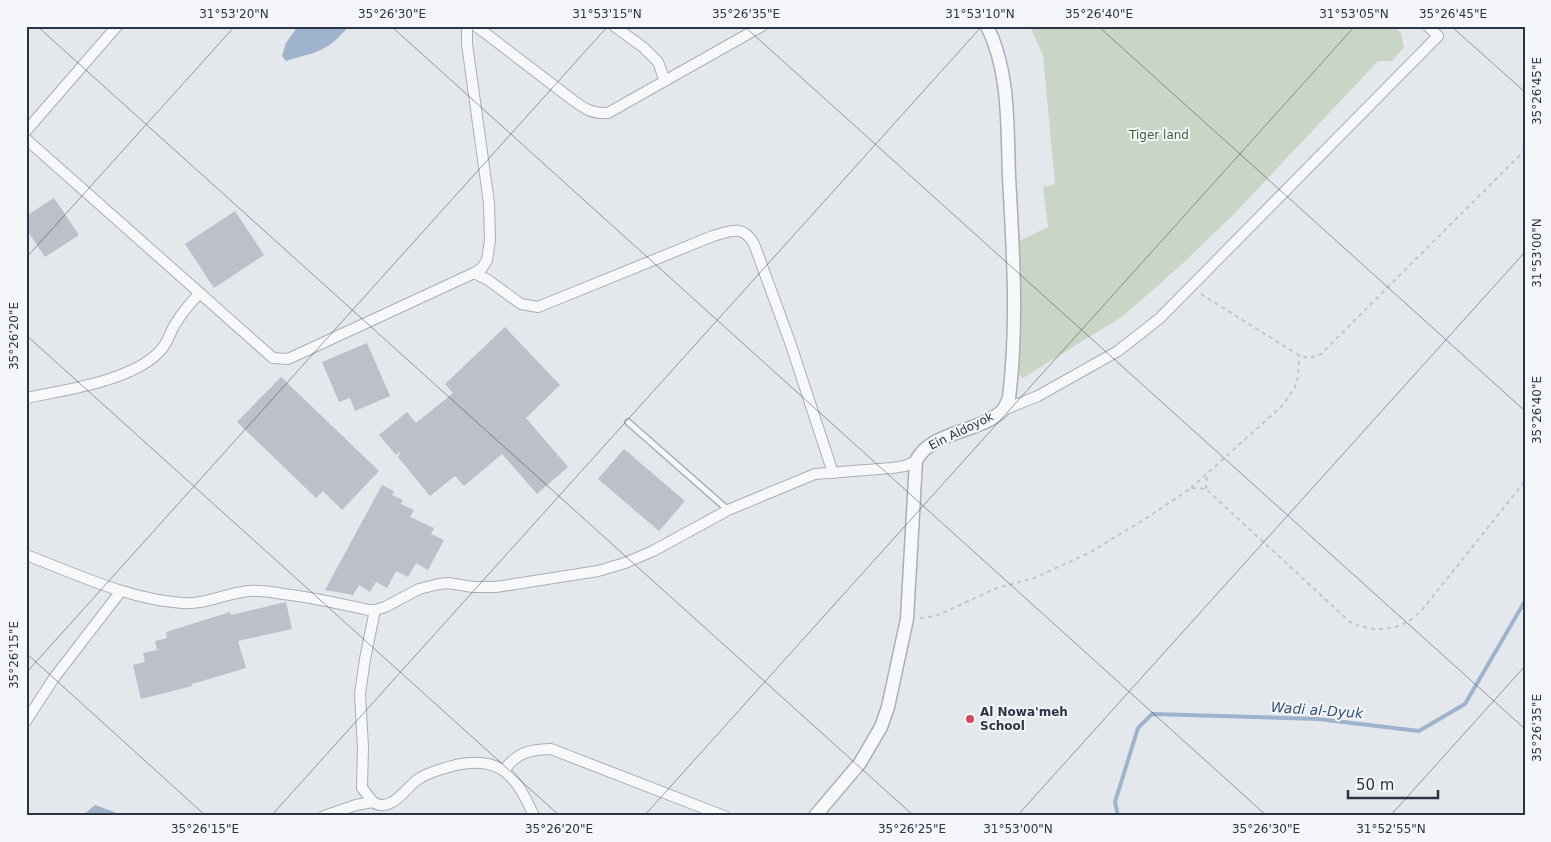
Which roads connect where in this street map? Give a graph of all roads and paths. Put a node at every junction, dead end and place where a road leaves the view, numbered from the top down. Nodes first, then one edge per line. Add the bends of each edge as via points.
1 (117, 26) edge
2 (467, 26) edge
3 (476, 26) edge
4 (614, 26) edge
5 (762, 26) edge
6 (987, 26) edge
7 (1428, 26) edge
8 (664, 81) junction
9 (26, 131) edge
10 (26, 139) edge
11 (1525, 150) edge
12 (474, 273) junction
13 (1192, 285) junction
14 (200, 293) junction
15 (1298, 355) junction
16 (26, 398) edge
17 (1003, 410) junction
18 (628, 422) dead end
19 (916, 461) junction
20 (833, 472) junction
21 (1207, 473) junction
22 (1525, 481) edge
23 (1191, 488) junction
24 (1206, 489) junction
25 (728, 510) junction
26 (26, 555) edge
27 (121, 591) junction
28 (375, 610) junction
29 (907, 619) junction
30 (26, 721) edge
31 (504, 770) junction
32 (373, 802) junction
33 (324, 816) edge
34 (534, 816) edge
35 (724, 816) edge
36 (815, 816) edge

1 - 9 street
2 - 12 street via 466,44 489,203 487,260
3 - 8 street via 566,96 599,114 608,113
4 - 8 street via 658,62
5 - 8 street
6 - 17 street, Ein Aldoyok via 999,56 1005,86 1012,244 1011,385 1010,398
7 - 13 street via 1438,36
10 - 14 street
11 - 15 path via 1321,354 1310,358
12 - 14 street via 288,359 273,358
12 - 20 street via 521,304 538,307 713,236 737,230 744,232 751,238 764,270
13 - 15 path via 1203,296
13 - 17 street via 1160,318 1118,351 1038,396
14 - 16 street via 182,314 166,343 146,363 104,381
15 - 21 path via 1295,387 1283,405
17 - 19 street, Ein Aldoyok via 989,420 926,448
18 - 25 lane
19 - 20 street via 892,468
19 - 29 street
20 - 25 street via 815,474
21 - 23 path
21 - 24 path
22 - 24 path via 1416,616 1398,626 1374,630 1355,625 1342,616
23 - 24 path
23 - 29 path via 1089,553 1054,570 997,588 935,616
25 - 28 street via 652,551 598,571 496,587 439,584
26 - 27 street
27 - 28 street via 142,598 183,603 250,591 268,592
27 - 30 street via 54,678
28 - 32 street via 360,694 362,788
29 - 36 street via 881,727 860,763
31 - 32 street via 492,764 460,764 417,780 400,797 386,805 378,806
31 - 34 street via 518,785
31 - 35 street via 521,754 551,750
32 - 33 street

